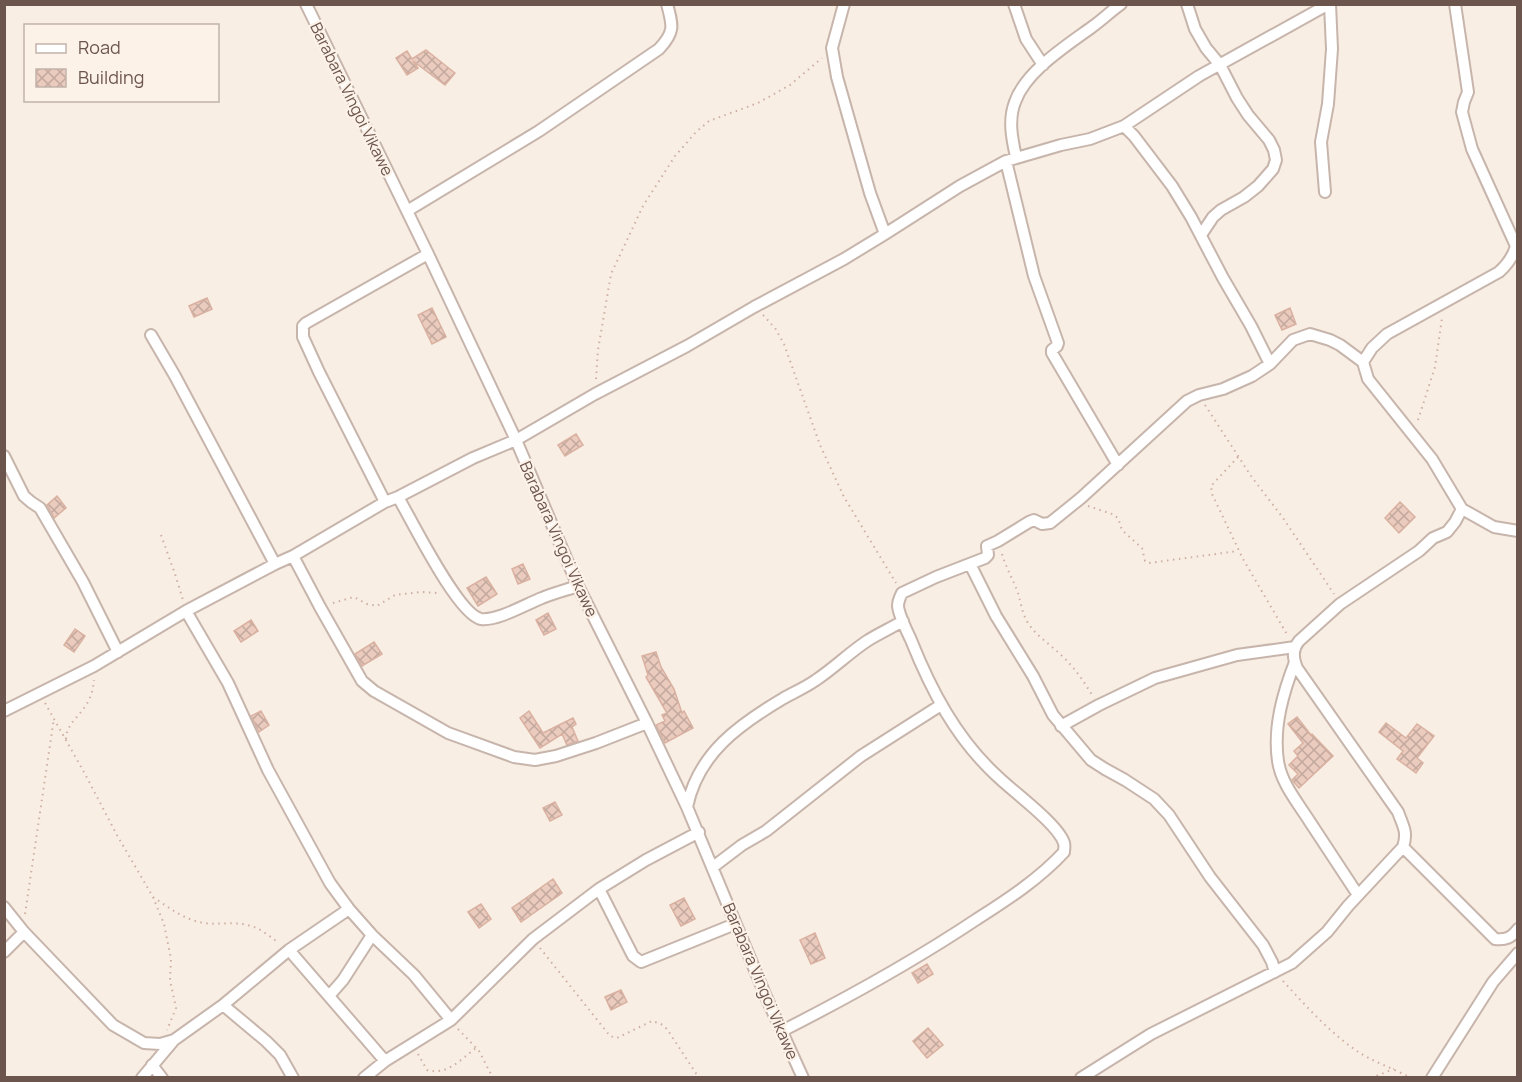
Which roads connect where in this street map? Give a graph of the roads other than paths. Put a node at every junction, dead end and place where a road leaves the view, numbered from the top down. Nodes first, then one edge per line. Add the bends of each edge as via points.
1 (306, 4) edge
2 (667, 4) edge
3 (844, 4) edge
4 (1014, 4) edge
5 (1122, 4) edge
6 (1187, 4) edge
7 (1330, 4) edge
8 (1455, 4) edge
9 (1042, 65) junction
10 (1220, 65) junction
11 (1124, 126) junction
12 (1011, 159) junction
13 (1325, 192) dead end
14 (407, 212) junction
15 (885, 234) junction
16 (1200, 235) junction
17 (1517, 245) edge
18 (428, 254) junction
19 (151, 335) dead end
20 (1363, 362) junction
21 (1270, 364) junction
22 (516, 440) junction
23 (4, 456) edge
24 (1118, 465) junction
25 (398, 497) junction
26 (385, 502) junction
27 (1462, 509) junction
28 (1518, 531) edge
29 (293, 556) junction
30 (275, 564) junction
31 (970, 564) junction
32 (578, 586) junction
33 (186, 611) junction
34 (903, 621) junction
35 (1294, 647) junction
36 (118, 652) junction
37 (1294, 662) junction
38 (942, 705) junction
39 (6, 706) edge
40 (647, 723) junction
41 (1061, 726) junction
42 (687, 807) junction
43 (699, 832) junction
44 (1403, 847) junction
45 (713, 867) junction
46 (599, 889) junction
47 (1358, 895) junction
48 (4, 907) edge
49 (349, 909) junction
50 (735, 924) junction
51 (24, 932) junction
52 (1516, 934) edge
53 (372, 935) junction
54 (289, 950) junction
55 (4, 952) edge
56 (1518, 953) edge
57 (1275, 972) junction
58 (329, 996) junction
59 (223, 1005) junction
60 (451, 1020) junction
61 (782, 1031) junction
62 (174, 1040) junction
63 (385, 1061) junction
64 (152, 1065) junction
65 (142, 1077) edge
66 (162, 1077) edge
67 (293, 1077) edge
68 (364, 1077) edge
69 (803, 1077) edge
70 (1081, 1077) edge
71 (1432, 1077) edge

1 - 14 street, Barabara Vingoi Vikawe
2 - 14 street via 673,26 659,49 539,131
3 - 15 street via 832,48 837,77
4 - 9 street via 1026,39
5 - 9 street
6 - 10 street via 1195,29
7 - 10 street
7 - 13 street via 1332,49 1321,142
8 - 17 street via 1468,92 1462,112 1472,149
9 - 12 street via 1015,102
10 - 11 street
10 - 16 street via 1241,105 1269,140 1276,160 1258,186 1221,210
11 - 12 street
11 - 16 street via 1172,186
12 - 15 street
12 - 24 street via 1034,276 1058,343 1052,353
14 - 18 street, Barabara Vingoi Vikawe
15 - 22 street
16 - 21 street
17 - 20 street via 1514,255 1499,272 1387,334
18 - 22 street, Barabara Vingoi Vikawe
18 - 26 street via 303,326 303,337 319,372
19 - 30 street
20 - 21 street via 1330,340 1310,334 1293,340
20 - 27 street via 1368,379 1432,459
21 - 24 street via 1223,389 1187,401
22 - 25 street
22 - 32 street, Barabara Vingoi Vikawe
23 - 36 street via 24,496 40,508 69,557
24 - 31 street via 1050,523 1029,522 987,546 988,555
25 - 26 street
25 - 32 street via 442,575 476,617 494,618
26 - 29 street
27 - 28 street via 1494,527
27 - 35 street via 1447,532 1340,604
29 - 30 street
29 - 40 street via 362,681 448,733 514,757 535,759 556,756
30 - 33 street
31 - 34 street via 902,593 898,606
31 - 41 street
32 - 40 street, Barabara Vingoi Vikawe
33 - 36 street
33 - 49 street via 228,683 268,770 330,883
34 - 38 street
34 - 42 street via 739,727 700,770
35 - 37 street
35 - 41 street via 1237,656 1155,678
36 - 39 street via 40,693
37 - 44 street via 1398,812 1406,832
37 - 47 street via 1281,707 1278,762 1285,783
38 - 45 street via 861,756
38 - 61 street via 972,751 1057,832 1064,852 1007,899 957,933 855,994
40 - 42 street, Barabara Vingoi Vikawe
41 - 57 street via 1091,760 1154,799 1169,815 1210,877 1263,945
42 - 43 street, Barabara Vingoi Vikawe
43 - 45 street, Barabara Vingoi Vikawe
43 - 46 street
44 - 47 street
44 - 52 street via 1495,939 1508,939
45 - 50 street, Barabara Vingoi Vikawe
46 - 50 street via 633,956 641,962
46 - 60 street via 533,939
47 - 57 street via 1308,951
48 - 51 street
49 - 53 street
49 - 54 street
50 - 61 street, Barabara Vingoi Vikawe
51 - 55 street
51 - 62 street via 113,1025 144,1043
53 - 58 street
53 - 60 street via 414,975
54 - 58 street
54 - 59 street
56 - 71 street via 1493,982
57 - 70 street via 1151,1034
58 - 63 street
59 - 62 street
59 - 67 street via 267,1041
60 - 63 street
61 - 69 street, Barabara Vingoi Vikawe
62 - 64 street
63 - 68 street
64 - 65 street
64 - 66 street

